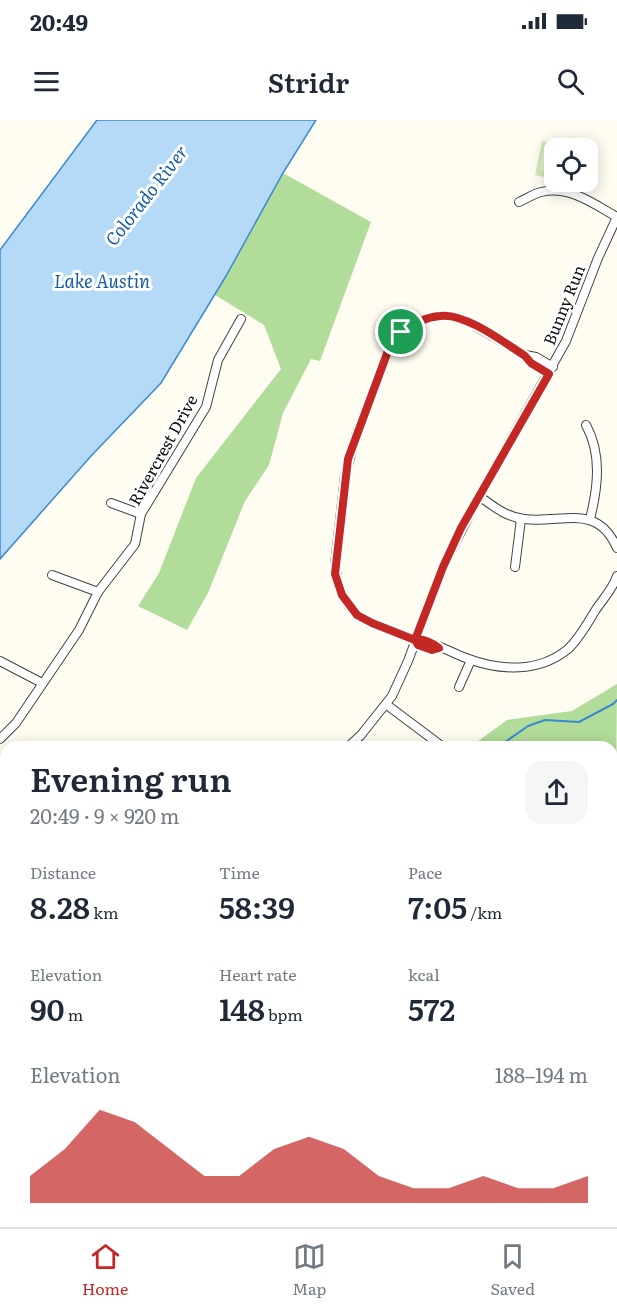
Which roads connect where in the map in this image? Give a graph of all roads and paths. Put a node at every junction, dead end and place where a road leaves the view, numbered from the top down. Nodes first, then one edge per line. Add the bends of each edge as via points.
1 (519, 202) dead end
2 (617, 217) edge
3 (242, 319) dead end
4 (551, 370) junction
5 (586, 425) dead end
6 (479, 496) junction
7 (111, 503) dead end
8 (141, 514) junction
9 (521, 519) junction
10 (590, 519) junction
11 (617, 548) edge
12 (515, 567) dead end
13 (52, 575) dead end
14 (617, 576) edge
15 (98, 592) junction
16 (415, 640) junction
17 (471, 660) junction
18 (0, 661) edge
19 (42, 683) junction
20 (459, 687) dead end
21 (387, 705) junction
22 (0, 739) edge
23 (354, 741) edge
24 (435, 741) edge

1 - 2 street via 540,192 561,190
2 - 4 street, Bunny Run
3 - 8 street, Rivercrest Drive via 218,360 206,407
4 - 6 street, Bunny Run
4 - 16 street via 531,363 461,318 443,315 420,320 401,332 388,351 348,459 335,564 338,585 357,615
5 - 10 street via 594,439 598,473
6 - 9 street via 507,515
6 - 16 street, Bunny Run via 443,567
7 - 8 street
8 - 15 street, Rivercrest Drive via 135,544
9 - 10 street
9 - 12 street
10 - 11 street via 611,536
13 - 15 street
14 - 17 street via 579,635 554,658 524,668
15 - 19 street, Rivercrest Drive via 79,630
16 - 17 street via 427,641
16 - 21 street, Bunny Run
17 - 20 street
18 - 19 street
19 - 22 street, Rivercrest Drive via 16,723
21 - 23 street, Bunny Run
21 - 24 street

